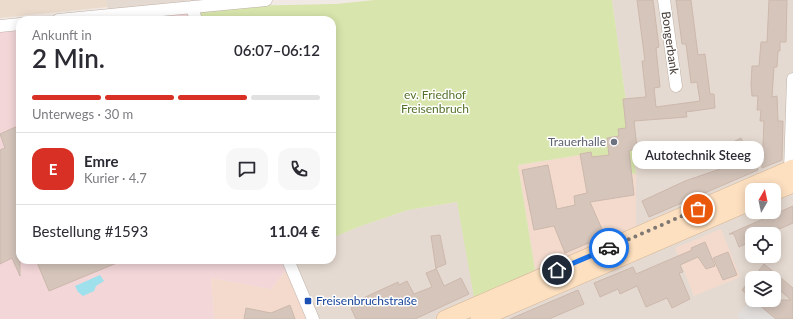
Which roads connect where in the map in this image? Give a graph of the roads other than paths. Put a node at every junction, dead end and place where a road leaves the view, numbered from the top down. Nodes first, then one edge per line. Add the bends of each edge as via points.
1 (266, 0) edge
2 (664, 0) edge
3 (168, 5) edge
4 (192, 7) junction
5 (87, 16) edge
6 (195, 16) edge
7 (16, 24) edge
8 (0, 26) edge
9 (793, 79) edge
10 (676, 86) dead end
11 (792, 174) edge
12 (781, 185) edge
13 (745, 204) edge
14 (290, 264) edge
15 (313, 319) edge
16 (445, 319) edge
17 (479, 319) edge

1 - 4 street
2 - 10 street, Bongerbank
3 - 4 street
3 - 5 street
4 - 6 street
7 - 8 street
9 - 11 street
11 - 12 main road
11 - 16 main road
13 - 17 main road
14 - 15 street

